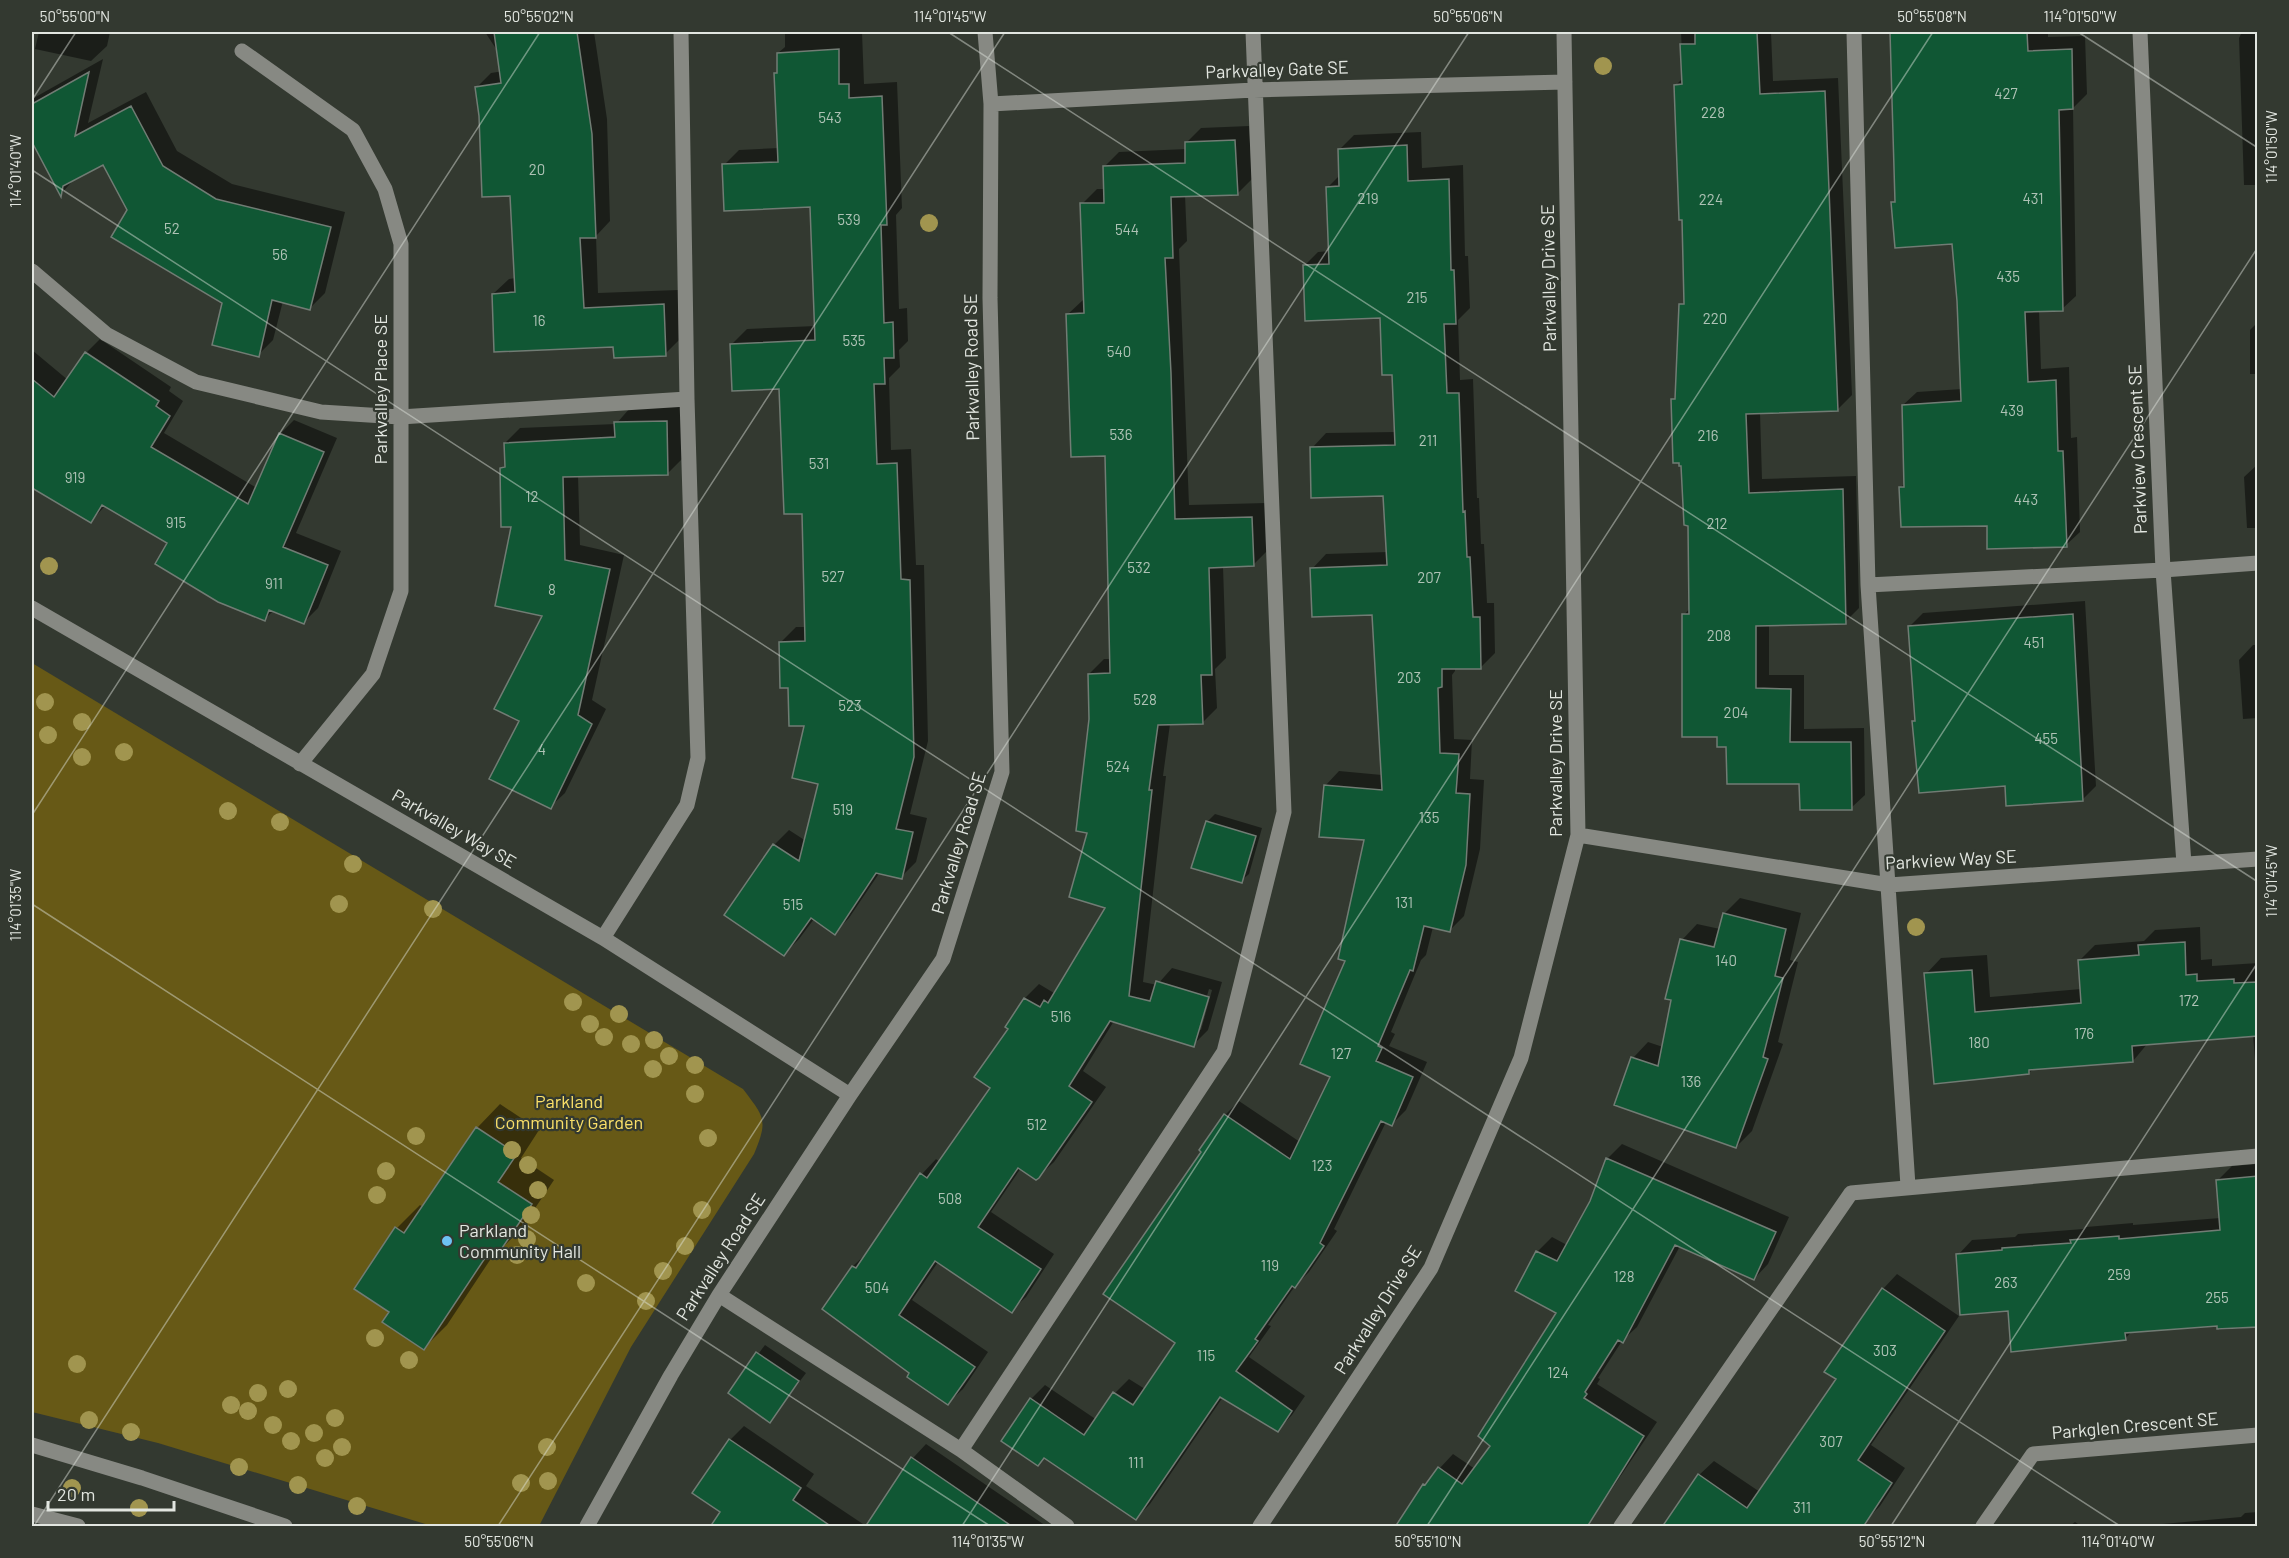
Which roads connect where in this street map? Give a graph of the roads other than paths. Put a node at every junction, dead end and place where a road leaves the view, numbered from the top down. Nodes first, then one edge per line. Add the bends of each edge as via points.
1 (681, 32) edge
2 (985, 32) edge
3 (1253, 32) edge
4 (1564, 32) edge
5 (1854, 32) edge
6 (2140, 32) edge
7 (243, 51) dead end
8 (1565, 82) junction
9 (1254, 90) junction
10 (991, 104) junction
11 (32, 271) edge
12 (687, 399) junction
13 (400, 417) junction
14 (2258, 563) edge
15 (2163, 570) junction
16 (1868, 585) junction
17 (32, 608) edge
18 (300, 764) junction
19 (1578, 835) junction
20 (2258, 859) edge
21 (2184, 864) junction
22 (1889, 885) junction
23 (603, 938) junction
24 (850, 1095) junction
25 (2258, 1156) edge
26 (1908, 1186) junction
27 (719, 1295) junction
28 (2258, 1435) edge
29 (32, 1445) edge
30 (961, 1450) junction
31 (32, 1514) edge
32 (78, 1527) edge
33 (285, 1527) edge
34 (586, 1527) edge
35 (1067, 1527) edge
36 (1260, 1527) edge
37 (1621, 1527) edge
38 (1983, 1527) edge

1 - 12 street
2 - 10 street, Parkvalley Road SE
3 - 9 street
4 - 8 street, Parkvalley Drive SE
5 - 16 street
6 - 15 street, Parkview Crescent SE
7 - 13 street, Parkvalley Place SE via 353,130 385,189 401,244
8 - 9 street, Parkvalley Gate SE
8 - 19 street, Parkvalley Drive SE
9 - 10 street, Parkvalley Gate SE
9 - 30 street via 1284,812 1224,1052
10 - 24 street, Parkvalley Road SE via 990,298 1002,772 943,959
11 - 13 street via 106,334 196,382 321,412
12 - 13 street
12 - 23 street via 698,758 687,805
13 - 18 street, Parkvalley Place SE via 401,591 373,674
14 - 15 street
15 - 16 street
15 - 21 street, Parkview Crescent SE
16 - 22 street
17 - 18 street, Parkvalley Way SE
18 - 23 street, Parkvalley Way SE
19 - 22 street, Parkview Way SE
19 - 36 street, Parkvalley Drive SE via 1521,1058 1431,1269
20 - 21 street, Parkview Way SE
21 - 22 street, Parkview Way SE
22 - 26 street
23 - 24 street, Parkvalley Way SE
24 - 27 street, Parkvalley Road SE
25 - 26 street
26 - 37 street via 1851,1193
27 - 30 street
27 - 34 street, Parkvalley Road SE
28 - 38 street, Parkglen Crescent SE via 2033,1454
29 - 33 street
30 - 35 street
31 - 32 street

